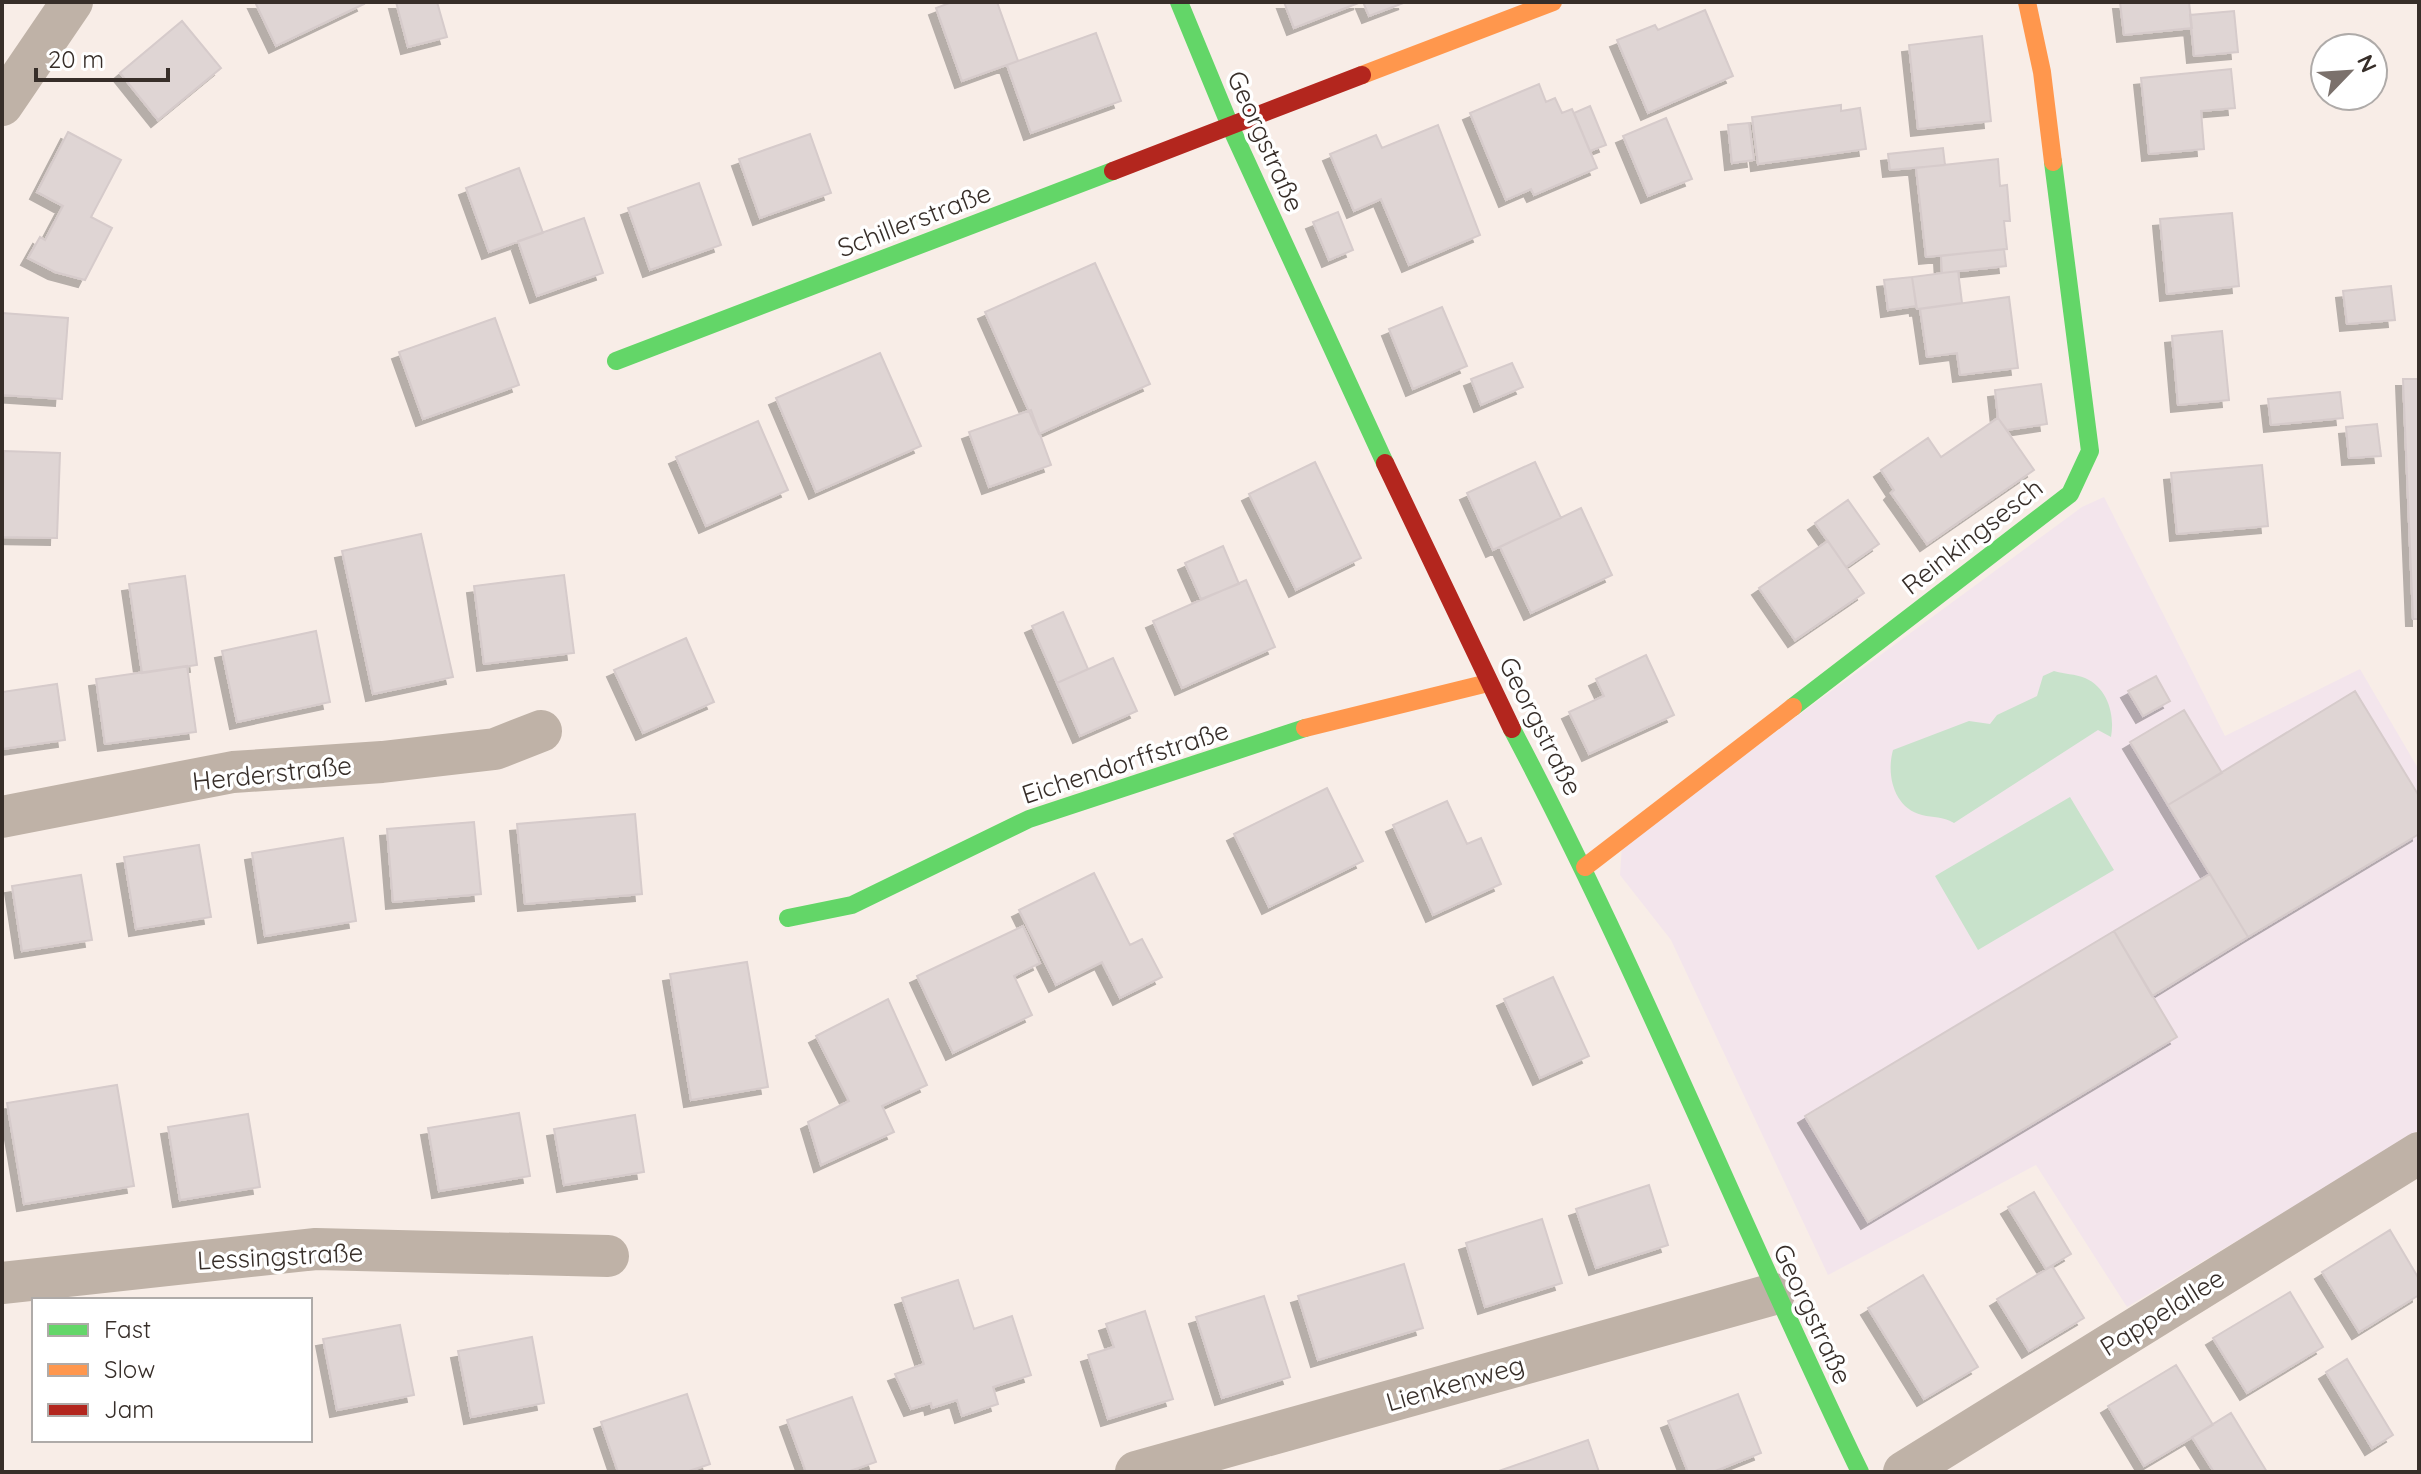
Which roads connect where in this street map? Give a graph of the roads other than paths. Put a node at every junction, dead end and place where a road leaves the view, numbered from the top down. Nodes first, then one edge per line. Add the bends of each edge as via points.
1 (72, 2) edge
2 (1179, 2) edge
3 (1553, 2) edge
4 (2027, 2) edge
5 (2, 105) edge
6 (1231, 128) junction
7 (616, 361) dead end
8 (1488, 683) junction
9 (541, 731) dead end
10 (2, 817) edge
11 (1585, 867) junction
12 (788, 918) dead end
13 (2419, 1153) edge
14 (608, 1256) dead end
15 (2, 1283) edge
16 (1774, 1294) junction
17 (1136, 1472) edge
18 (1860, 1472) edge
19 (1904, 1472) edge

1 - 5 street
2 - 6 street, Georgstraße
3 - 6 street
4 - 11 street, Reinkingsesch via 2042,72 2090,451 2070,494
6 - 7 street, Schillerstraße
6 - 8 street, Georgstraße
8 - 11 street, Georgstraße
8 - 12 street, Eichendorffstraße via 1337,718 1029,819 852,905
9 - 10 street, Herderstraße via 495,749 233,772
11 - 16 street, Georgstraße
13 - 19 street, Pappelallee
14 - 15 street, Lessingstraße via 316,1249
16 - 17 street, Lienkenweg
16 - 18 street, Georgstraße

